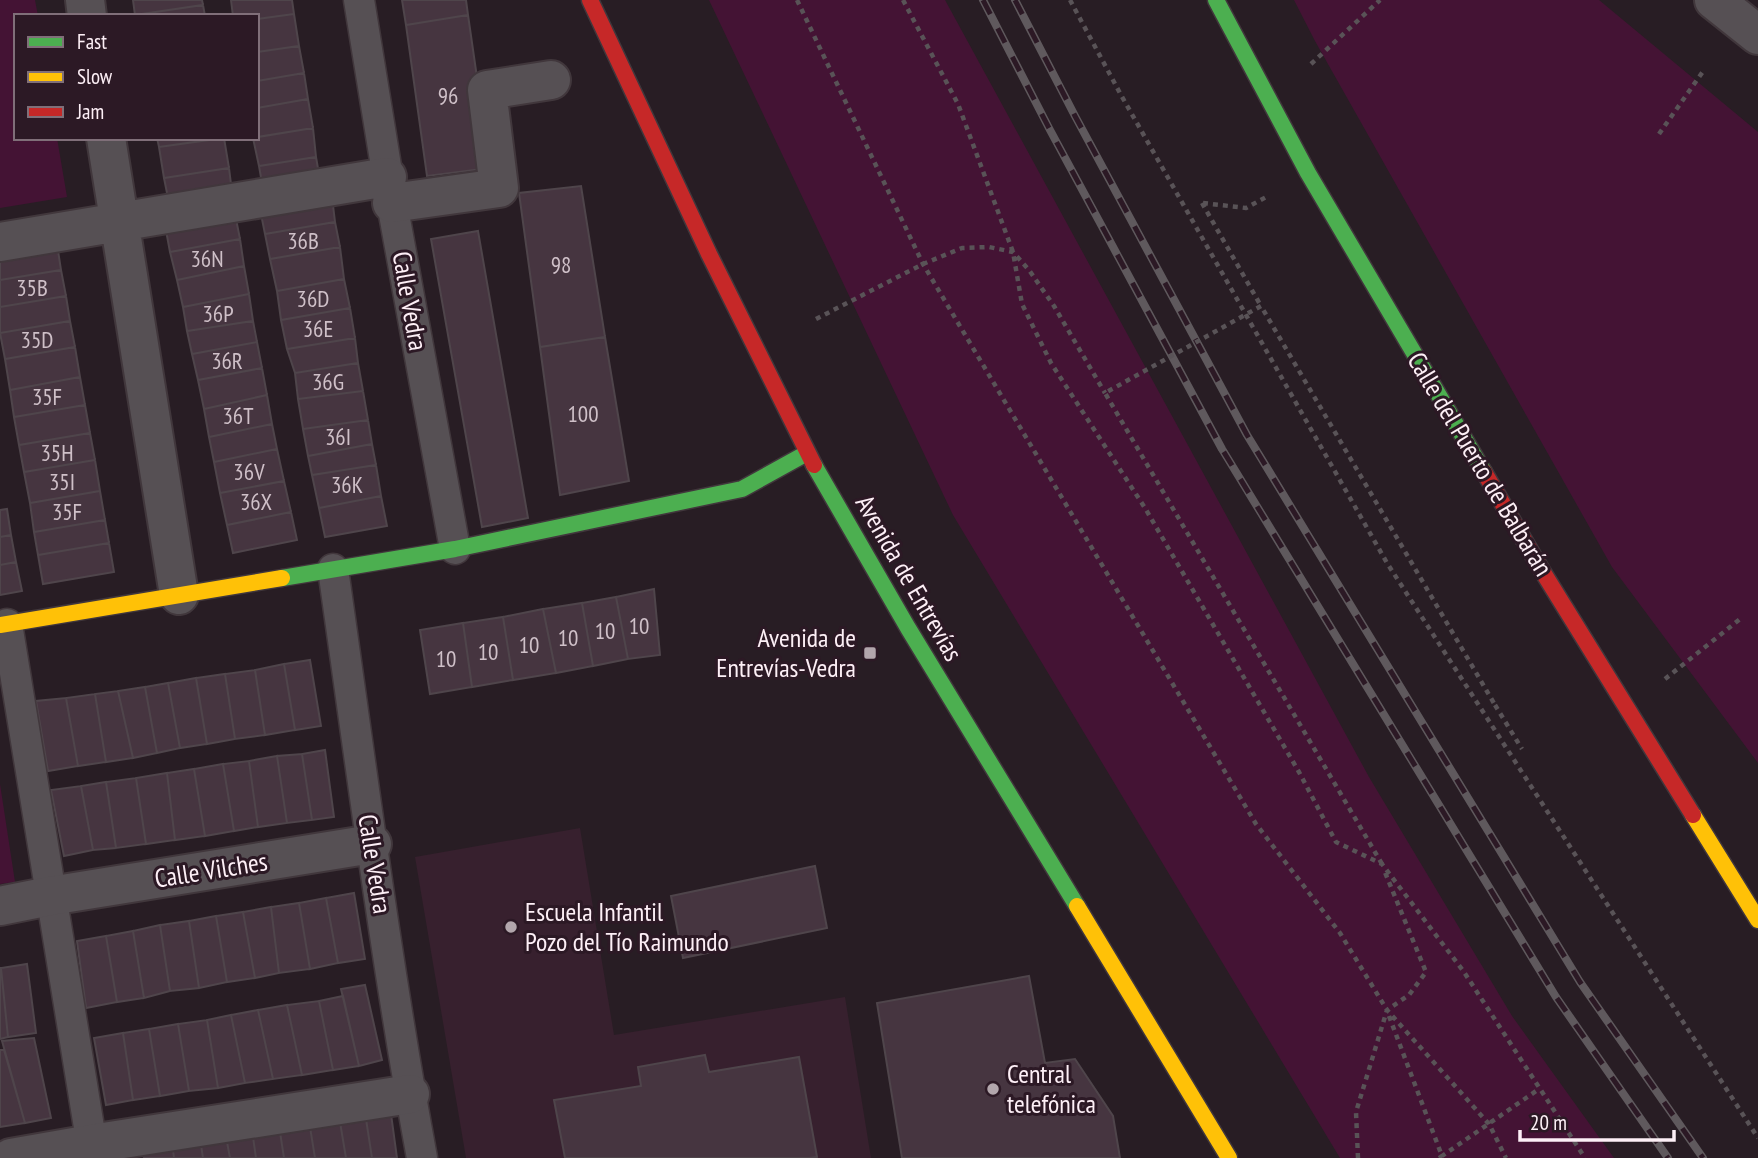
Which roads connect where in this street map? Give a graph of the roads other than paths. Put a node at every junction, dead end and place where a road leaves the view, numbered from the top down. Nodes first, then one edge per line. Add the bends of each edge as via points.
1 (359, 0) edge
2 (590, 0) edge
3 (1216, 0) edge
4 (1714, 0) edge
5 (1758, 35) edge
6 (551, 79) dead end
7 (106, 140) edge
8 (390, 190) junction
9 (119, 222) junction
10 (0, 242) edge
11 (807, 453) junction
12 (455, 549) junction
13 (333, 569) junction
14 (179, 594) junction
15 (4, 624) edge
16 (372, 844) junction
17 (50, 896) junction
18 (0, 906) edge
19 (1758, 920) edge
20 (410, 1094) junction
21 (92, 1151) edge
22 (11, 1158) edge
23 (422, 1158) edge
24 (1229, 1158) edge

1 - 8 lane, Calle Vedra
2 - 11 street, Avenida de Entrevías
3 - 19 street, Calle del Puerto de Balbarán via 1308,173 1527,545
4 - 5 street
6 - 8 street via 487,90 499,188
7 - 9 street
8 - 9 street
8 - 12 lane, Calle Vedra
9 - 10 street
9 - 14 street
11 - 12 street via 743,489
11 - 24 street, Avenida de Entrevías
12 - 13 street
13 - 14 street
13 - 16 lane, Calle Vedra
14 - 15 street
15 - 17 lane
16 - 17 street, Calle Vilches
16 - 20 lane, Calle Vedra
17 - 18 street, Calle Vilches
17 - 21 lane
20 - 21 street
20 - 23 lane, Calle Vedra
21 - 22 street

